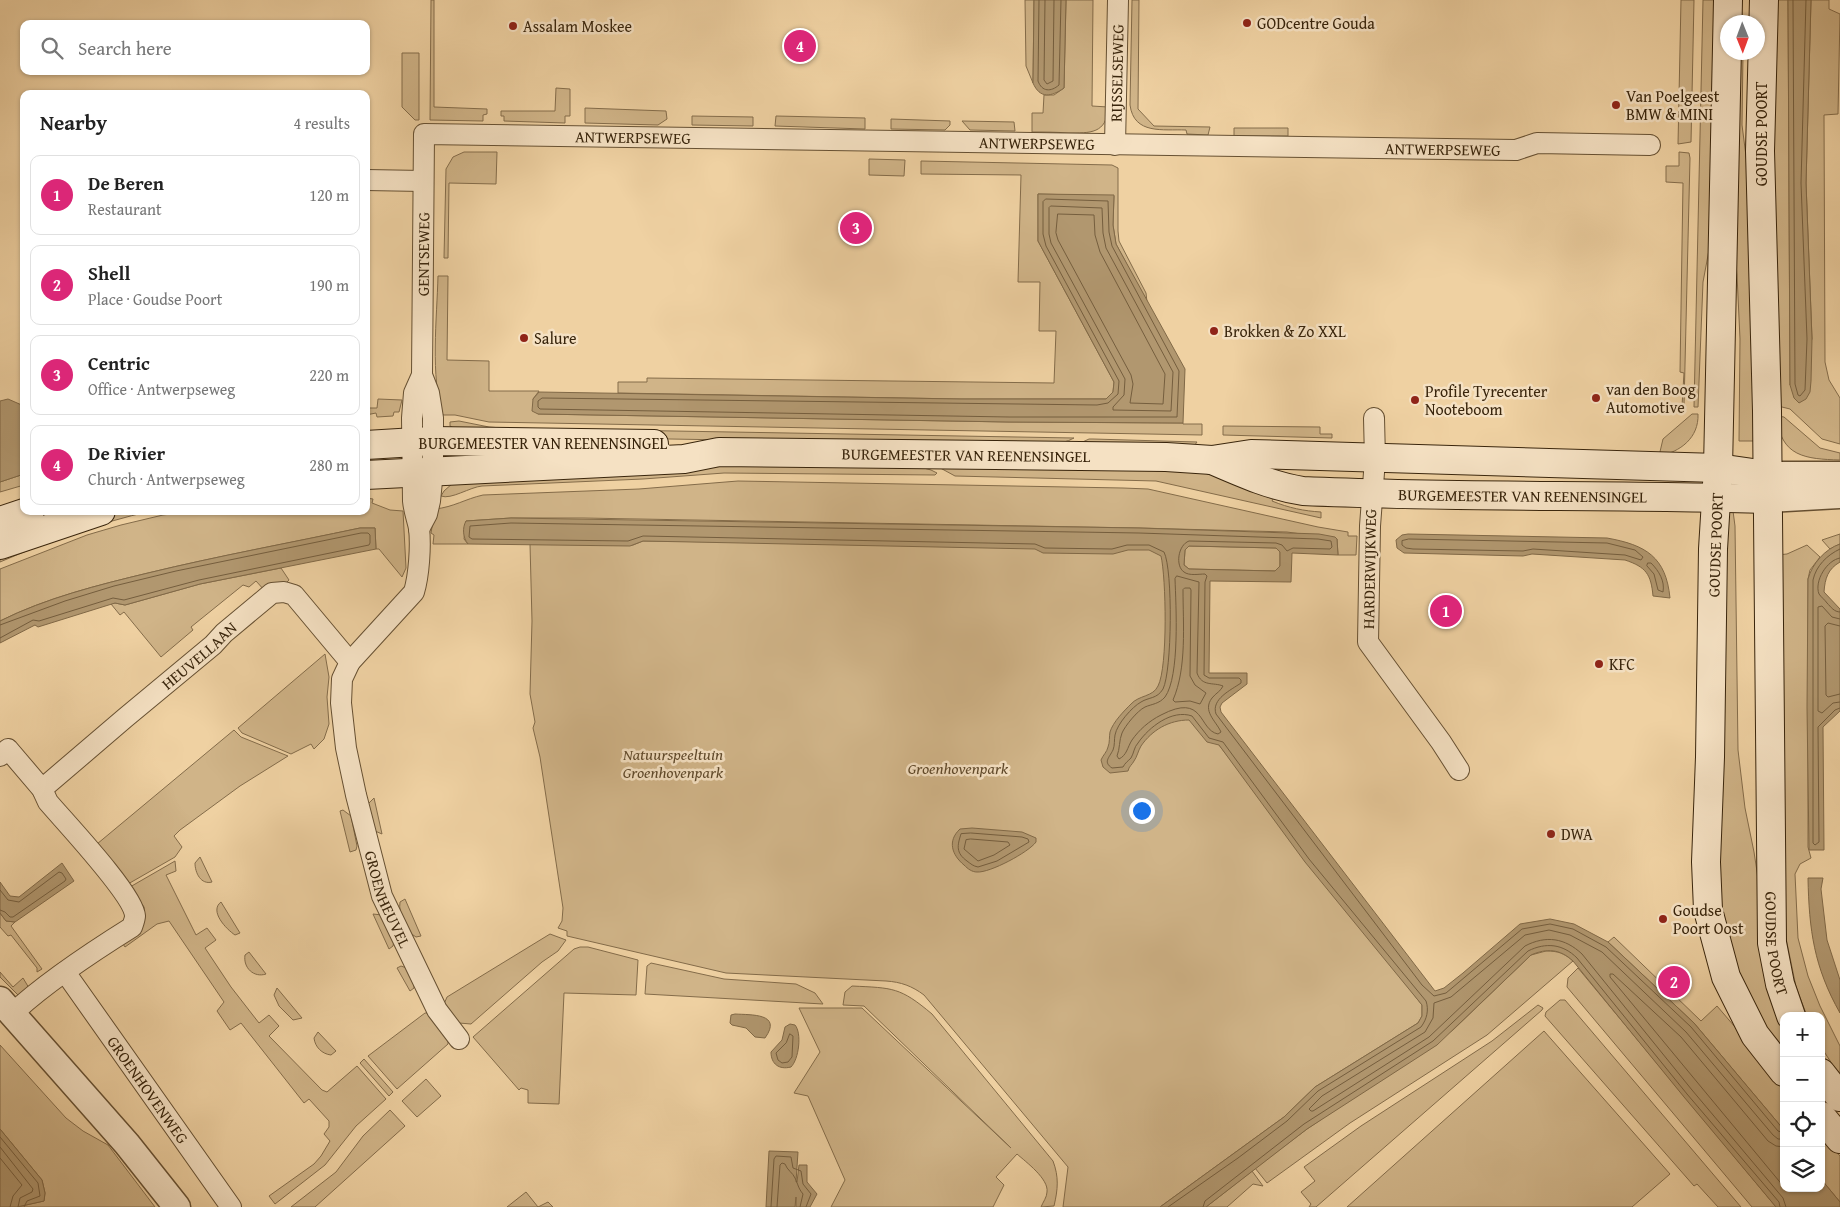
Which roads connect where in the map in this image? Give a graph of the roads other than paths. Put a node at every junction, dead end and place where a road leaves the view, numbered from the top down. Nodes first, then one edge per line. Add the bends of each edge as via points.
1 (1118, 0) edge
2 (1728, 0) edge
3 (1764, 0) edge
4 (424, 134) joint
5 (1115, 145) junction
6 (1650, 145) dead end
7 (370, 180) edge
8 (423, 181) junction
9 (1374, 418) dead end
10 (423, 441) junction
11 (370, 445) edge
12 (719, 452) junction
13 (1374, 459) junction
14 (1212, 460) junction
15 (1718, 468) junction
16 (423, 471) junction
17 (370, 475) edge
18 (1840, 475) edge
19 (1767, 487) junction
20 (1371, 494) junction
21 (1840, 496) edge
22 (1715, 497) junction
23 (20, 514) edge
24 (89, 515) edge
25 (0, 521) edge
26 (0, 545) edge
27 (350, 662) junction
28 (0, 756) edge
29 (1460, 770) dead end
30 (42, 789) junction
31 (65, 972) junction
32 (6, 1007) edge
33 (1790, 1012) edge
34 (459, 1039) dead end
35 (1780, 1067) edge
36 (1825, 1078) edge
37 (1840, 1098) edge
38 (1825, 1121) edge
39 (1840, 1139) edge
40 (177, 1207) edge
41 (231, 1207) edge

1 - 5 street, RIJSSELSEWEG
2 - 15 main road, GOUDSE POORT
3 - 19 main road, GOUDSE POORT via 1760,151
4 - 5 street, ANTWERPSEWEG
4 - 8 street, GENTSEWEG
5 - 6 street, ANTWERPSEWEG via 1516,150 1537,143
7 - 8 street
8 - 10 street, GENTSEWEG via 422,375 433,418
9 - 13 street
10 - 11 main road, BURGEMEESTER VAN REENENSINGEL
10 - 12 main road, BURGEMEESTER VAN REENENSINGEL via 694,444
10 - 16 street, GENTSEWEG
12 - 14 main road, BURGEMEESTER VAN REENENSINGEL
12 - 16 main road, BURGEMEESTER VAN REENENSINGEL via 684,459
13 - 14 main road, BURGEMEESTER VAN REENENSINGEL via 1251,454
13 - 15 main road, BURGEMEESTER VAN REENENSINGEL
13 - 20 street, HARDERWIJKWEG
14 - 20 main road, BURGEMEESTER VAN REENENSINGEL via 1284,488
15 - 19 main road, BURGEMEESTER VAN REENENSINGEL
15 - 22 main road, GOUDSE POORT
16 - 17 main road, BURGEMEESTER VAN REENENSINGEL
16 - 27 street via 414,513 419,529 418,577 414,592
18 - 19 street, BURGEMEESTER VAN REENENSINGEL
19 - 21 street, BURGEMEESTER VAN REENENSINGEL
19 - 22 main road, BURGEMEESTER VAN REENENSINGEL
19 - 33 main road, GOUDSE POORT via 1772,942
20 - 22 main road, BURGEMEESTER VAN REENENSINGEL
20 - 29 street, HARDERWIJKWEG via 1368,642
22 - 35 main road, GOUDSE POORT via 1706,862 1708,910 1726,977 1755,1035
23 - 25 main road
24 - 26 main road
27 - 30 street, HEUVELLAAN via 294,595 272,593
27 - 34 street, GROENHEUVEL via 342,679 346,748 382,896 437,1010
28 - 30 street via 8,749
30 - 31 street via 48,802 122,889 135,917 132,927
31 - 32 street via 23,1004
31 - 41 street, GROENHOVENWEG
32 - 40 street via 127,1144
36 - 37 main road
38 - 39 main road

